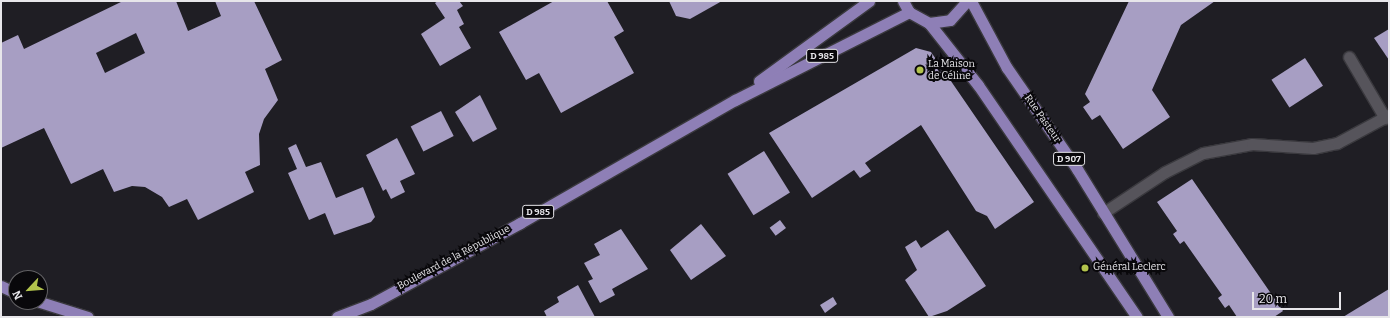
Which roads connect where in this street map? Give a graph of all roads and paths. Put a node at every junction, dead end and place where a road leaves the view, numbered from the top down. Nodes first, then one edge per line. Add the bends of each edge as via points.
1 (869, 1) edge
2 (903, 1) edge
3 (967, 1) edge
4 (971, 1) edge
5 (909, 12) junction
6 (929, 23) junction
7 (1349, 57) dead end
8 (735, 100) junction
9 (1387, 116) edge
10 (1103, 213) junction
11 (48, 304) edge
12 (88, 317) edge
13 (337, 317) edge
14 (1138, 317) edge
15 (1168, 317) edge

1 - 8 main road, Boulevard de la République / D 985
2 - 5 main road
3 - 6 main road via 950,20
4 - 10 main road, Rue Pasteur / D 907 via 1007,68
5 - 6 main road
5 - 8 main road, Boulevard de la République / D 985
6 - 14 main road via 978,85
7 - 9 lane
8 - 13 main road, Boulevard de la République / D 985 via 371,304
9 - 10 lane via 1337,143 1319,146 1252,144 1203,153 1165,172
10 - 15 main road, Rue Pasteur / D 907
11 - 12 main road

